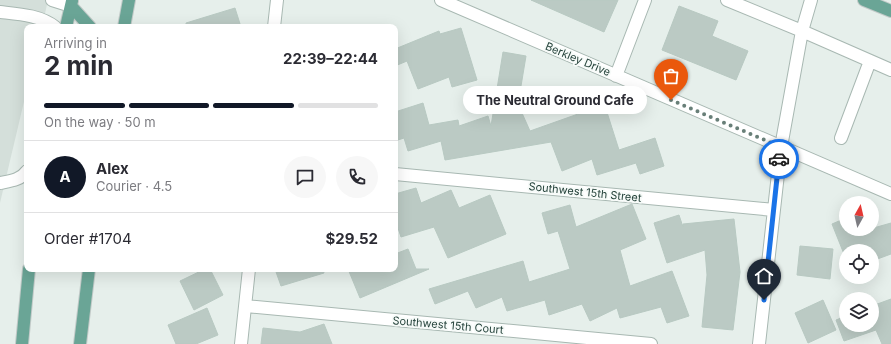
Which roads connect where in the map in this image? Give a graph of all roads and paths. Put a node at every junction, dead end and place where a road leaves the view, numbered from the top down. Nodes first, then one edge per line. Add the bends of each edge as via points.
1 (52, 0) edge
2 (128, 0) edge
3 (277, 0) edge
4 (441, 0) edge
5 (645, 0) edge
6 (727, 0) edge
7 (811, 0) edge
8 (864, 0) edge
9 (72, 3) edge
10 (891, 11) edge
11 (0, 12) edge
12 (51, 24) edge
13 (67, 24) edge
14 (88, 24) edge
15 (124, 24) edge
16 (274, 24) edge
17 (802, 31) junction
18 (870, 61) junction
19 (891, 70) edge
20 (616, 76) junction
21 (841, 138) dead end
22 (781, 147) junction
23 (398, 174) edge
24 (24, 175) edge
25 (0, 183) edge
26 (891, 194) edge
27 (774, 210) junction
28 (29, 272) edge
29 (89, 272) edge
30 (249, 272) edge
31 (246, 306) junction
32 (22, 344) edge
33 (80, 344) edge
34 (241, 344) edge
35 (651, 344) edge
36 (759, 344) edge

1 - 9 street
2 - 15 main road
3 - 16 street
4 - 20 street, Berkley Drive
5 - 20 street
6 - 17 street
7 - 17 street
8 - 10 main road
9 - 13 main road
9 - 14 main road
11 - 12 street via 24,15
17 - 18 street
17 - 22 street
18 - 19 street
18 - 21 street
20 - 22 street, Berkley Drive
22 - 26 street, Berkley Drive
22 - 27 street
23 - 27 street, Southwest 15th Street
24 - 25 street
27 - 36 street
28 - 32 main road
29 - 33 main road
30 - 31 street
31 - 34 street
31 - 35 street, Southwest 15th Court

